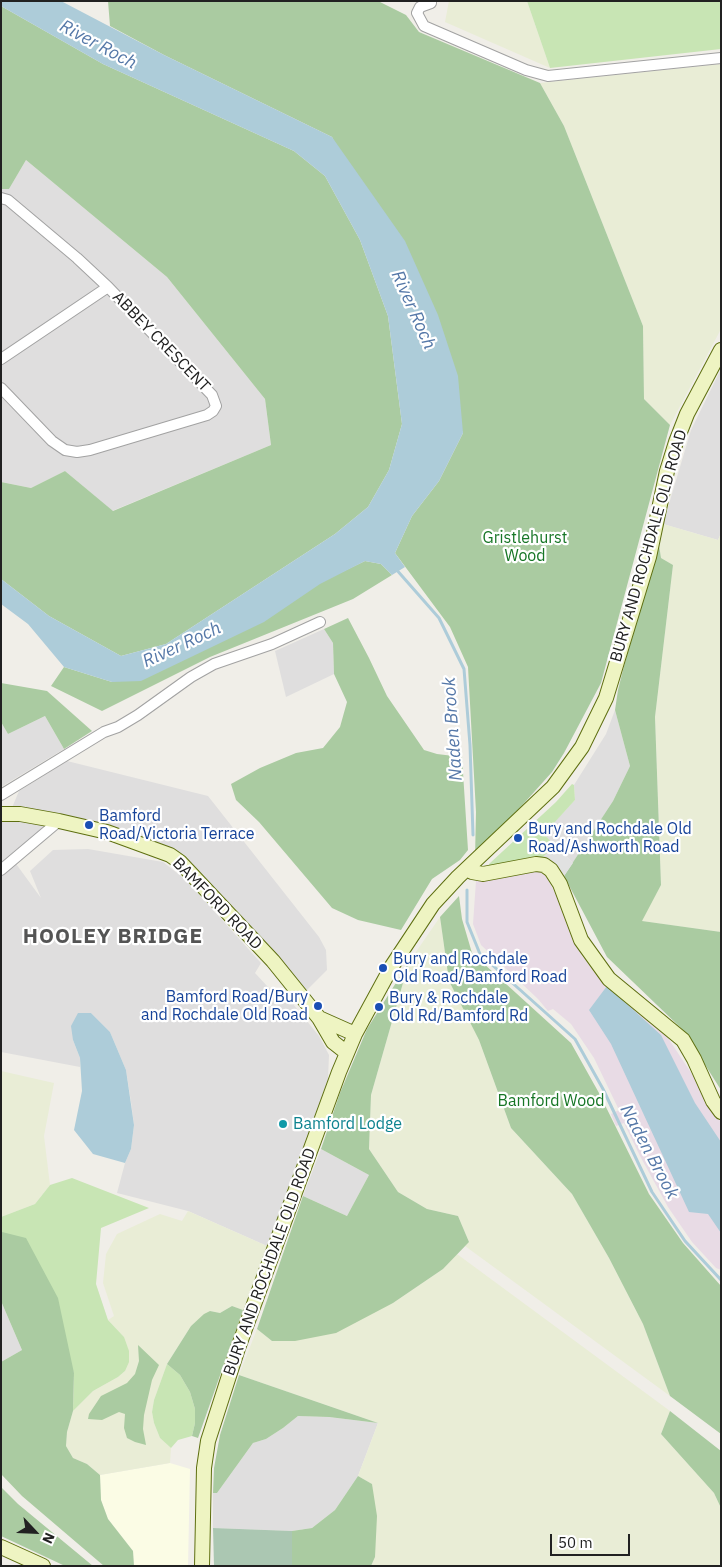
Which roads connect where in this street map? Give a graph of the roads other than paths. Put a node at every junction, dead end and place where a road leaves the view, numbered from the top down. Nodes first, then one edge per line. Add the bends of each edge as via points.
1 (431, 3) dead end
2 (721, 58) edge
3 (1, 198) edge
4 (108, 287) junction
5 (721, 350) edge
6 (1, 359) edge
7 (1, 388) edge
8 (320, 622) dead end
9 (1, 794) edge
10 (1, 814) edge
11 (59, 821) junction
12 (467, 868) junction
13 (1, 870) edge
14 (319, 1018) junction
15 (355, 1034) junction
16 (347, 1053) junction
17 (721, 1112) edge
18 (1, 1547) edge
19 (43, 1566) edge
20 (202, 1566) edge

1 - 2 street via 420,7 417,13 424,26 526,70 548,76
3 - 4 street, ABBEY CRESCENT via 8,200
4 - 6 street
4 - 7 street, ABBEY CRESCENT via 212,395 216,406 213,411 77,452 66,450 52,440
5 - 12 main road, BURY AND ROCHDALE OLD ROAD via 676,442 649,557 606,698 594,723 582,747 553,787
8 - 9 street via 272,644 214,664 138,715
10 - 11 main road, BAMFORD ROAD
11 - 13 street
11 - 14 main road, BAMFORD ROAD via 107,832 156,849 180,862 273,961
12 - 15 main road, BURY AND ROCHDALE OLD ROAD via 433,904 392,966
12 - 17 main road via 483,874 536,864 551,870 560,884 581,940 609,979 683,1040
14 - 15 main road, BAMFORD ROAD
14 - 16 main road, BAMFORD ROAD via 333,1042
15 - 16 main road, BURY AND ROCHDALE OLD ROAD
16 - 20 main road, BURY AND ROCHDALE OLD ROAD via 238,1348 208,1440 204,1468
18 - 19 main road

